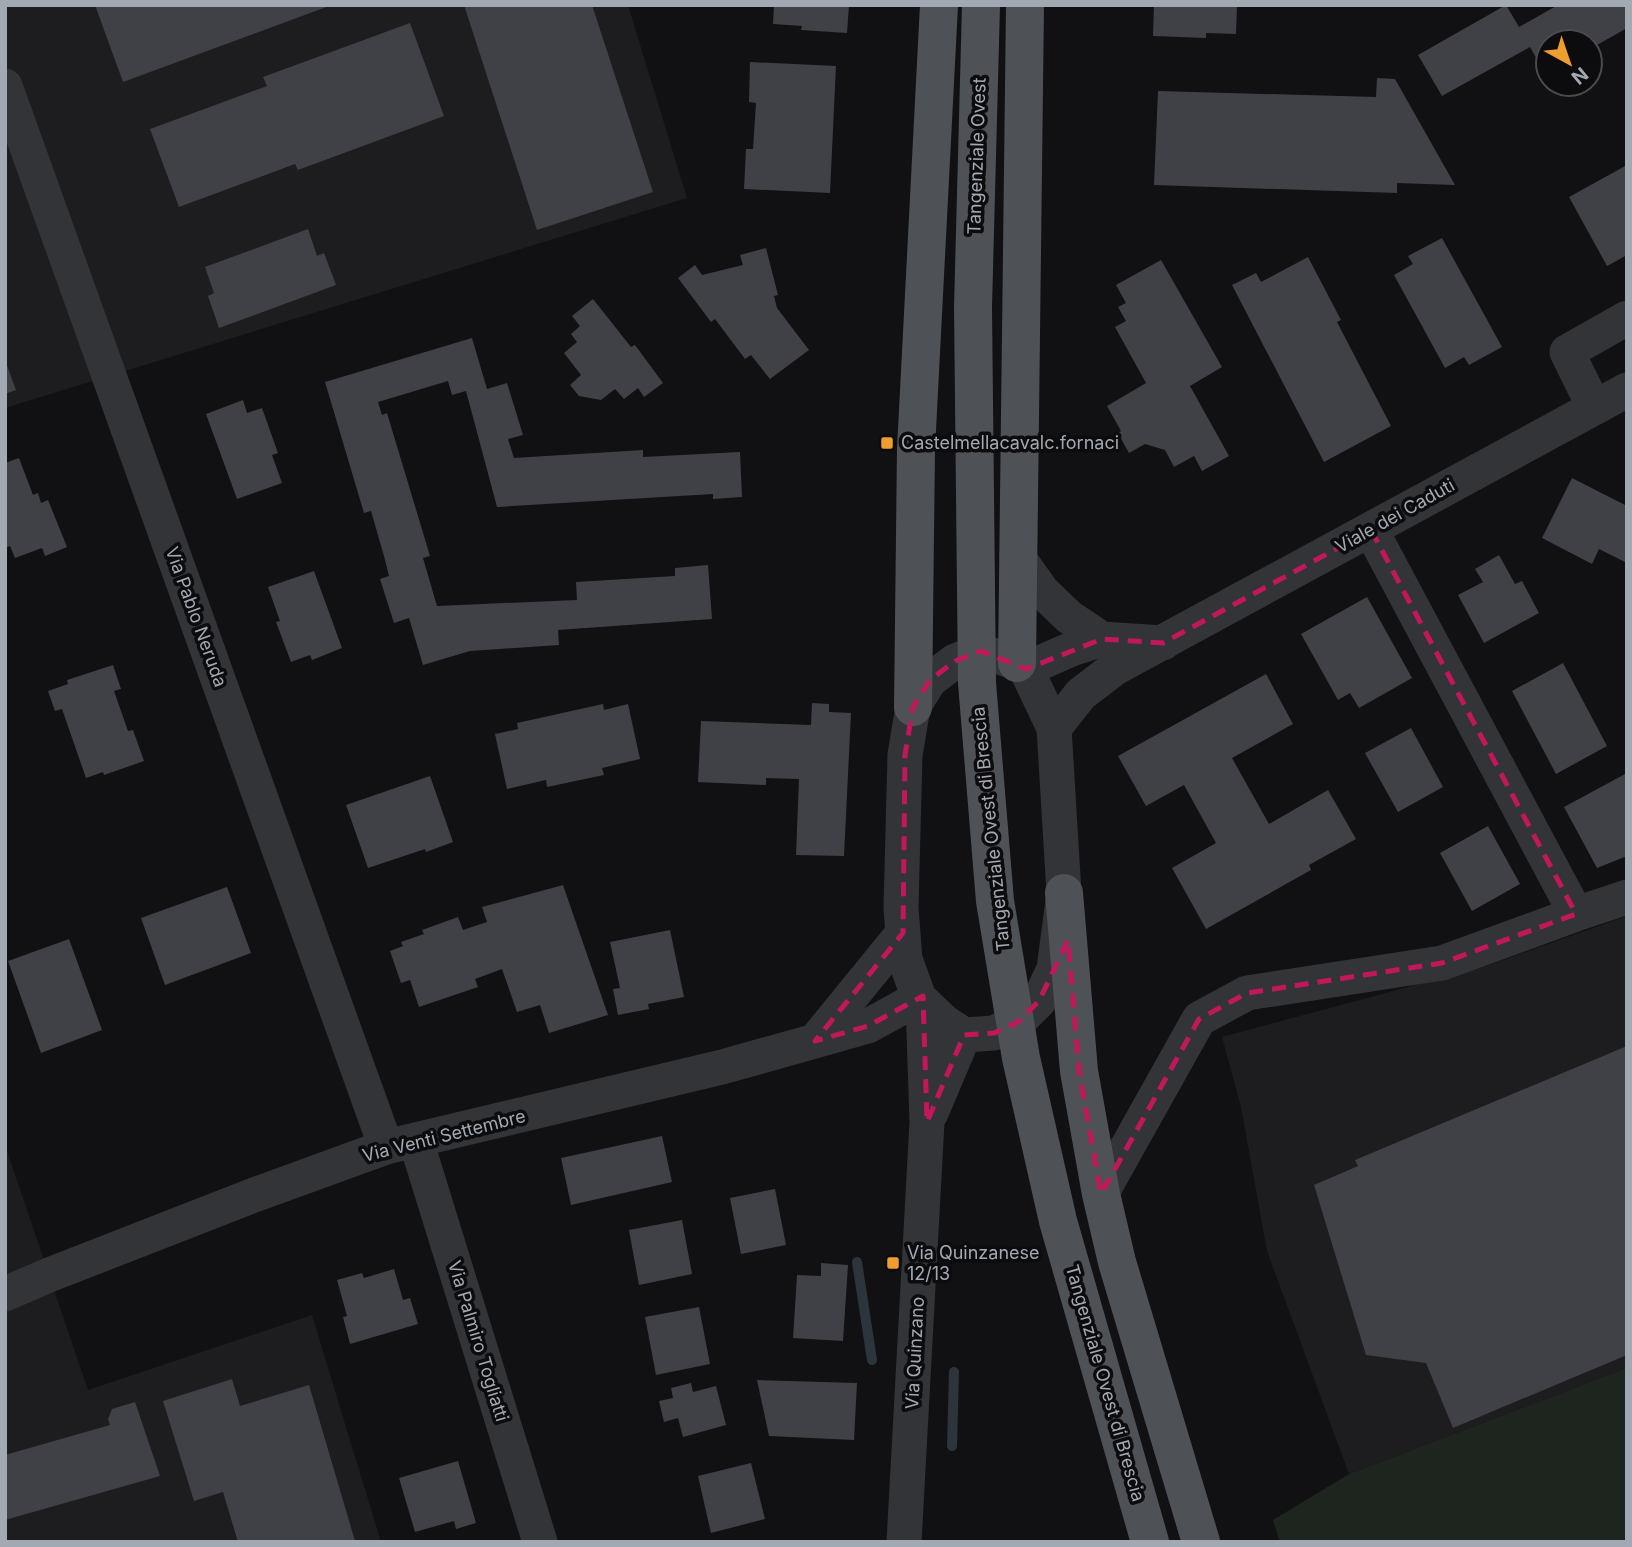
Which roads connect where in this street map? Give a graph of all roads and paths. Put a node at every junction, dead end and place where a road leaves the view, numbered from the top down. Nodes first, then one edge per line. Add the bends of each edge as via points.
1 (939, 5) edge
2 (981, 5) edge
3 (1025, 5) edge
4 (5, 86) edge
5 (973, 307) joint
6 (1627, 318) edge
7 (1627, 390) edge
8 (1594, 408) junction
9 (1371, 530) junction
10 (1017, 556) junction
11 (1102, 639) junction
12 (1163, 643) junction
13 (1021, 666) junction
14 (913, 707) junction
15 (1054, 728) junction
16 (1064, 893) junction
17 (1627, 897) edge
18 (1576, 914) junction
19 (903, 933) junction
20 (921, 1000) junction
21 (964, 1035) junction
22 (815, 1041) junction
23 (927, 1122) junction
24 (401, 1144) junction
25 (1101, 1194) junction
26 (5, 1294) edge
27 (540, 1542) edge
28 (904, 1542) edge
29 (1150, 1542) edge
30 (1201, 1542) edge

1 - 14 main road via 916,449
2 - 5 main road, Tangenziale Ovest
3 - 10 main road
4 - 24 street, Via Pablo Neruda
5 - 29 main road, Tangenziale Ovest di Brescia via 976,683 995,901 1021,1058 1058,1222
6 - 8 street via 1567,352
7 - 8 street, Viale dei Caduti
8 - 9 street, Viale dei Caduti
9 - 12 street, Viale dei Caduti
9 - 18 street
10 - 11 street via 1042,592
10 - 13 main road
11 - 12 street
11 - 13 street
12 - 15 street, Viale dei Caduti via 1115,668 1081,694
13 - 14 street via 981,651 955,660 930,680
13 - 15 street
14 - 19 street via 905,755
15 - 16 street
16 - 21 street via 1054,968 1039,1001 1018,1021 994,1033
16 - 25 main road via 1079,1071
17 - 18 street
18 - 25 street via 1442,963 1247,993 1199,1019
19 - 20 street via 905,959
19 - 22 street
20 - 21 street
20 - 22 street, Via Venti Settembre via 868,1026
20 - 23 street, Via Quinzano
21 - 23 street, Via Quinzano
22 - 24 street, Via Venti Settembre
23 - 28 street, Via Quinzano
24 - 26 street, Via Venti Settembre via 241,1200
24 - 27 street, Via Palmiro Togliatti
25 - 30 main road

